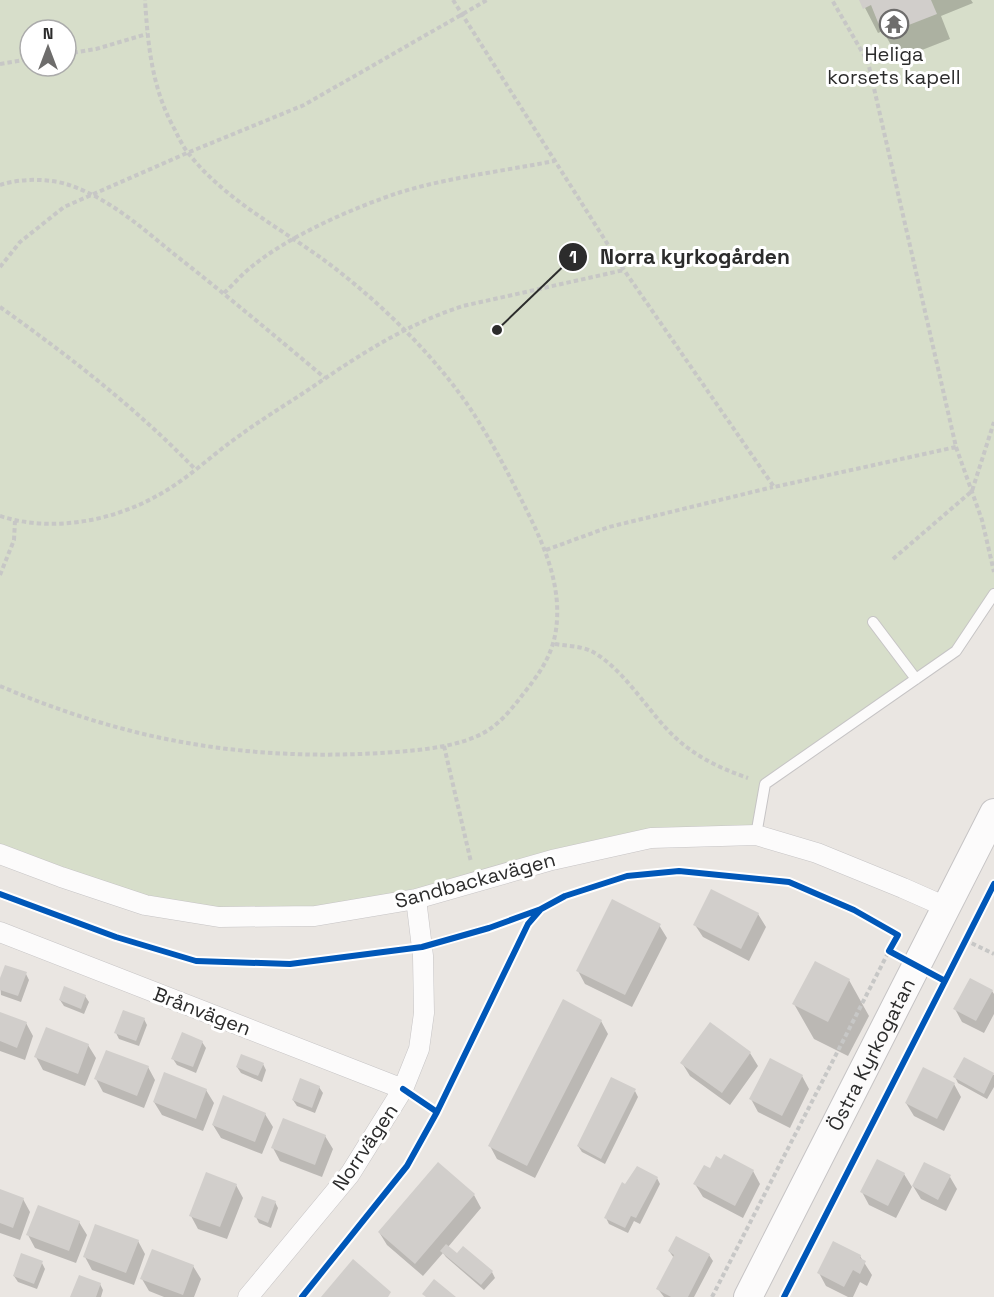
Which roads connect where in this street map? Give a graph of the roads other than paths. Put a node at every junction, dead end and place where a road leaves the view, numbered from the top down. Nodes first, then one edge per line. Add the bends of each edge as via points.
1 (994, 594) edge
2 (873, 622) dead end
3 (916, 679) junction
4 (994, 813) edge
5 (756, 835) junction
6 (0, 854) edge
7 (416, 899) junction
8 (946, 908) junction
9 (0, 932) edge
10 (403, 1089) junction
11 (248, 1297) edge
12 (748, 1297) edge

1 - 3 lane via 956,651
2 - 3 lane
3 - 5 lane via 765,784
4 - 8 street, Östra Kyrkogatan
5 - 7 street, Sandbackavägen via 651,838 552,860
5 - 8 street, Sandbackavägen via 817,853
6 - 7 street, Sandbackavägen via 145,905 219,917 315,916
7 - 10 street, Norrvägen via 424,1013 419,1049
8 - 12 street, Östra Kyrkogatan
9 - 10 street, Brånvägen
10 - 11 street, Norrvägen via 351,1174

